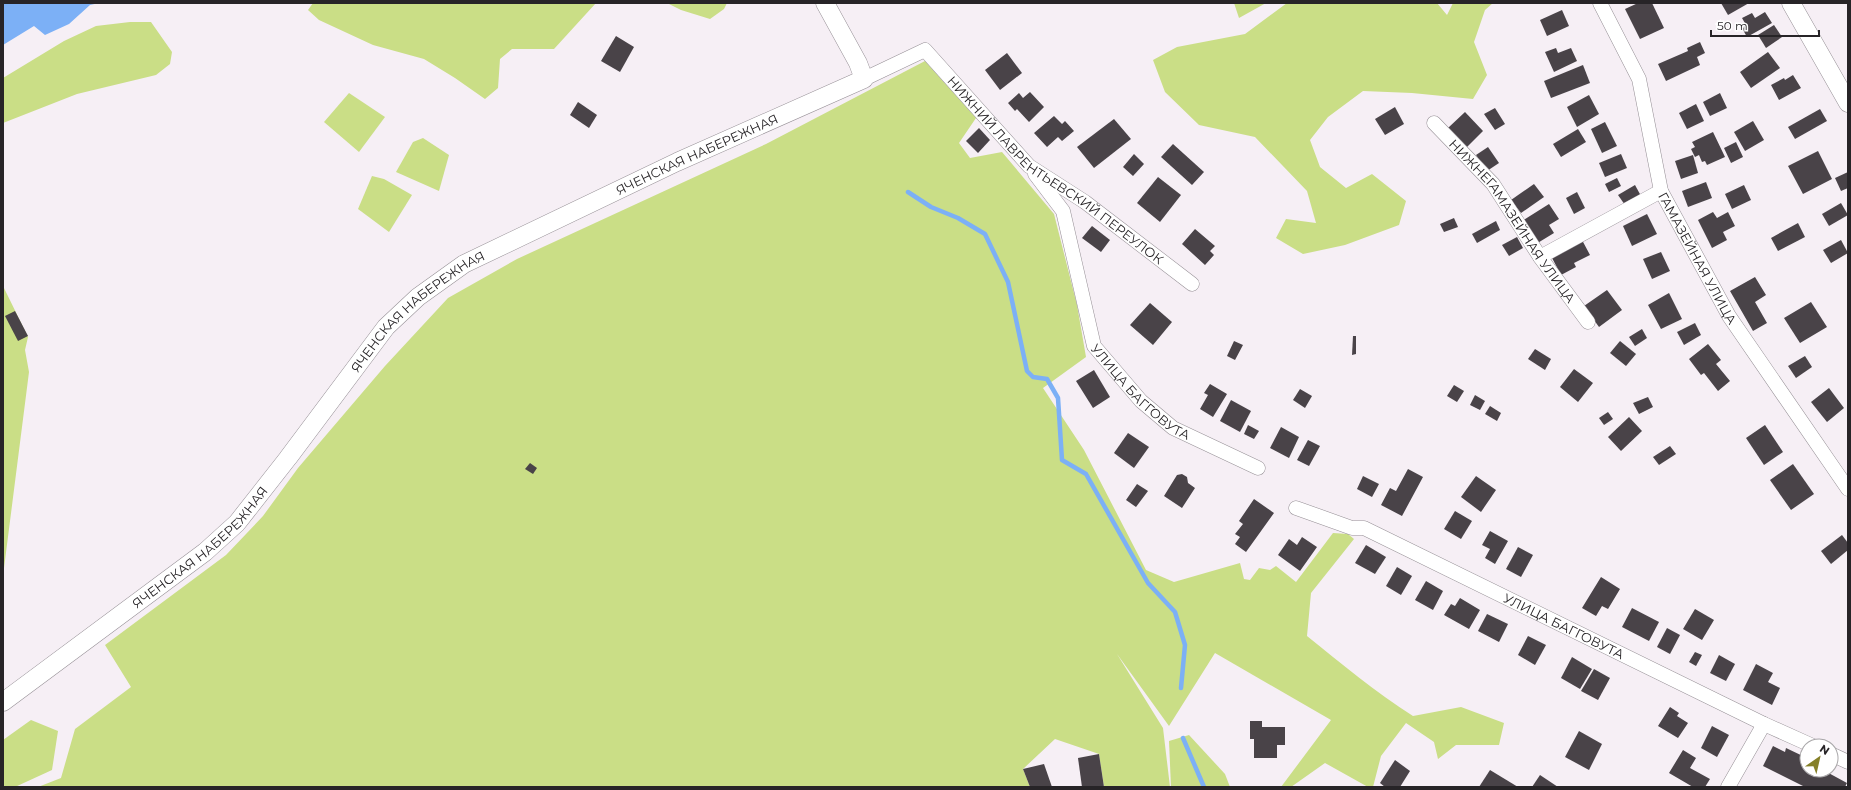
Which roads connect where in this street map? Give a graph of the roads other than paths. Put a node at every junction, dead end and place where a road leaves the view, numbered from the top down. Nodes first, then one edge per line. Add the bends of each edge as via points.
1 (825, 3) edge
2 (1600, 3) edge
3 (1791, 3) edge
4 (925, 50) joint
5 (864, 79) junction
6 (1848, 103) edge
7 (1434, 123) dead end
8 (1029, 166) junction
9 (1661, 191) junction
10 (1540, 257) junction
11 (1192, 284) dead end
12 (1588, 322) dead end
13 (1258, 468) dead end
14 (1848, 489) edge
15 (1296, 508) dead end
16 (3, 702) edge
17 (1764, 724) junction
18 (1799, 740) edge
19 (1728, 787) edge

1 - 5 street
2 - 9 street, ГАМАЗЕЙНАЯ УЛИЦА via 1639,79
3 - 6 street
4 - 5 street, ЯЧЕНСКАЯ НАБЕРЕЖНАЯ
4 - 8 street, НИЖНИЙ ЛАВРЕНТЬЕВСКИЙ ПЕРЕУЛОК
5 - 16 street, ЯЧЕНСКАЯ НАБЕРЕЖНАЯ via 677,162 458,268 418,297 386,327 288,458 231,528 205,552
7 - 10 street, НИЖНЕГАМАЗЕЙНАЯ УЛИЦА via 1493,184
8 - 11 street, НИЖНИЙ ЛАВРЕНТЬЕВСКИЙ ПЕРЕУЛОК via 1085,202
8 - 13 street, УЛИЦА БАГГОВУТА via 1063,211 1094,346 1141,401 1173,428
9 - 10 street
9 - 14 street, ГАМАЗЕЙНАЯ УЛИЦА via 1730,316
10 - 12 street, НИЖНЕГАМАЗЕЙНАЯ УЛИЦА
15 - 17 street, УЛИЦА БАГГОВУТА via 1352,528 1364,528
17 - 18 street, УЛИЦА БАГГОВУТА
17 - 19 street

